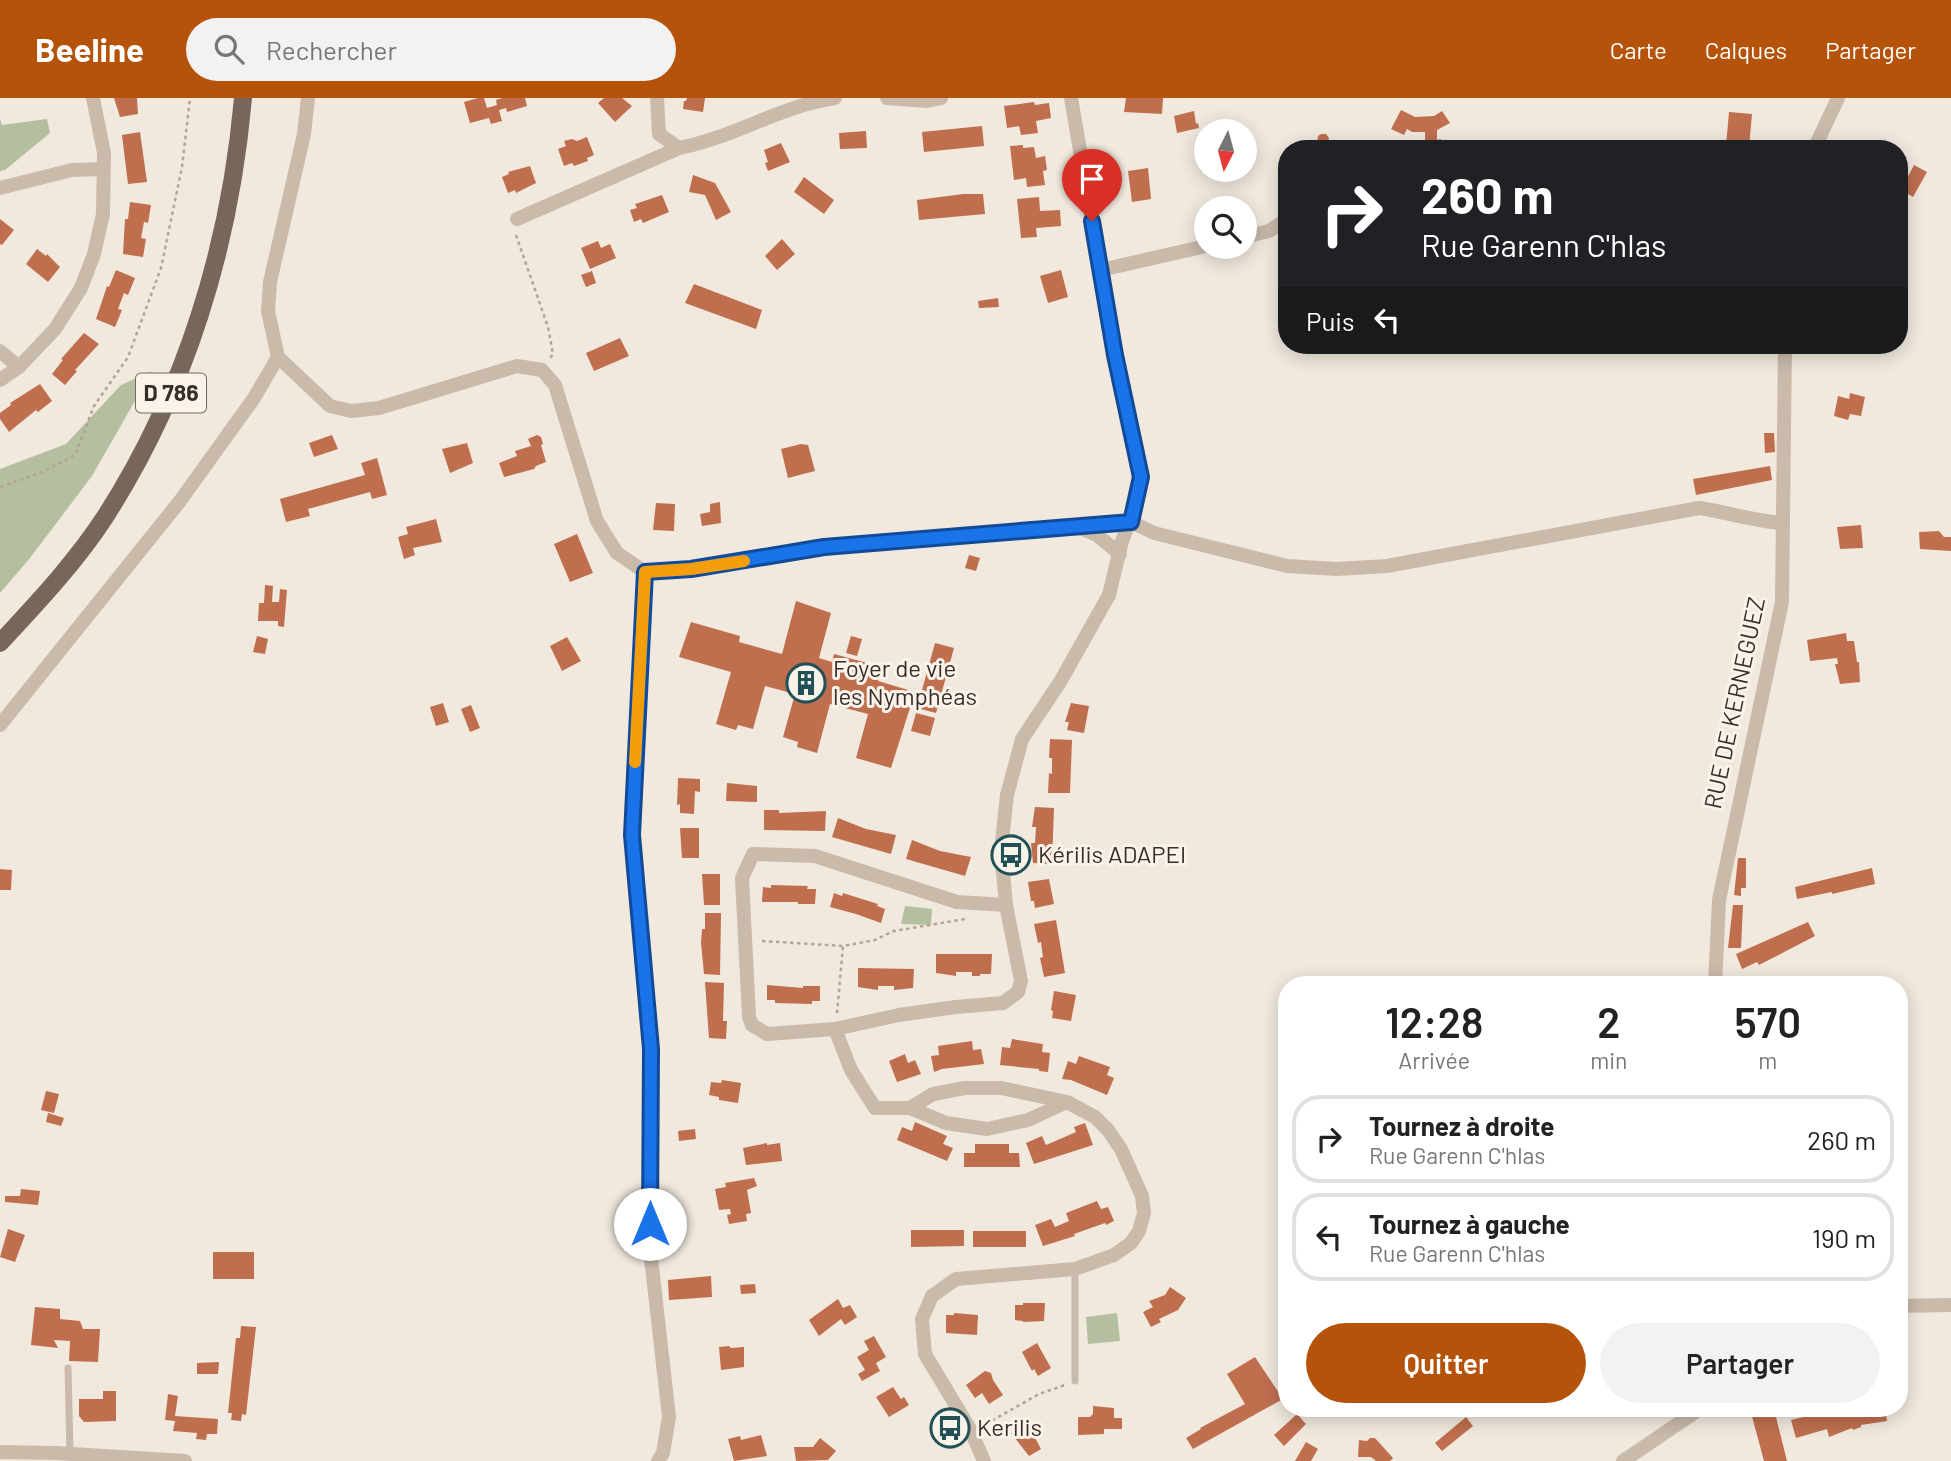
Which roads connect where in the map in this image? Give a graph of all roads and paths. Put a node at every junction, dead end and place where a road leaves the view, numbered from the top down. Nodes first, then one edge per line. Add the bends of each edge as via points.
1 (93, 98) edge
2 (190, 98) edge
3 (243, 98) edge
4 (309, 98) edge
5 (657, 98) edge
6 (835, 98) edge
7 (887, 98) edge
8 (941, 98) edge
9 (1071, 98) edge
10 (1838, 98) edge
11 (1818, 140) edge
12 (679, 148) junction
13 (103, 169) junction
14 (0, 188) edge
15 (517, 219) joint
16 (1278, 225) edge
17 (1257, 234) edge
18 (1194, 249) edge
19 (1101, 270) junction
20 (0, 351) edge
21 (1786, 354) edge
22 (278, 357) junction
23 (19, 367) junction
24 (542, 370) junction
25 (0, 380) edge
26 (0, 487) edge
27 (1131, 522) junction
28 (1782, 523) junction
29 (1077, 526) junction
30 (1119, 554) junction
31 (645, 572) junction
32 (0, 643) edge
33 (0, 725) edge
34 (977, 904) junction
35 (1006, 905) junction
36 (744, 940) junction
37 (843, 946) junction
38 (1715, 976) edge
39 (835, 1029) junction
40 (1067, 1102) junction
41 (910, 1108) junction
42 (1075, 1269) junction
43 (1951, 1305) edge
44 (1908, 1306) edge
45 (68, 1368) dead end
46 (1074, 1381) joint
47 (1688, 1417) edge
48 (971, 1433) junction
49 (70, 1454) junction
50 (6, 1455) edge
51 (166, 1460) edge
52 (185, 1461) edge
53 (658, 1461) edge
54 (984, 1461) edge
55 (1623, 1461) edge

1 - 13 street
2 - 26 path via 182,167 161,268 128,357 94,406 75,455
3 - 32 main road, D 786 via 224,228 178,377 105,517 50,590
4 - 22 street via 270,282 268,311
5 - 12 street via 659,134
6 - 12 street via 809,102 705,143
7 - 8 street
9 - 19 street
10 - 11 street
12 - 15 street
13 - 14 street via 72,170
13 - 23 street via 103,214 81,288 55,329
15 - 24 path via 513,227 553,354
16 - 17 street
18 - 19 street
19 - 27 street via 1141,477
20 - 23 street
21 - 28 street, RUE DE KERNEGUEZ
22 - 24 street via 330,406 351,411 379,408 517,366
22 - 33 street via 180,502
23 - 25 street
24 - 31 street via 555,385 597,521 617,553
27 - 28 street via 1154,533 1287,566 1337,569 1387,566 1699,508
27 - 29 street
27 - 30 street
28 - 38 street, RUE DE KERNEGUEZ via 1782,602 1719,900
29 - 30 street via 1097,535
29 - 31 street via 824,547
30 - 35 street via 1109,595 1023,739 1007,795 1001,850
31 - 53 street via 632,835 651,1049 650,1249 669,1417
34 - 35 street
34 - 36 street via 957,902 815,856 753,854 742,878
34 - 37 path via 975,917 894,931
35 - 39 street via 1021,981 1018,992 1003,1003 899,1015
36 - 37 path
36 - 39 street via 752,1026 766,1034
37 - 39 path
39 - 41 street via 851,1070 875,1108
40 - 41 street via 1001,1088 965,1088 933,1094
40 - 41 street via 1028,1120 987,1129 946,1123
40 - 42 street via 1096,1117 1121,1149 1142,1195 1144,1213 1132,1243
42 - 46 lane
42 - 48 street via 956,1279 932,1296 922,1319 925,1354
43 - 44 street
45 - 49 lane
46 - 48 path via 1039,1394
47 - 55 street
48 - 54 street
49 - 50 street
49 - 51 street
51 - 52 street

